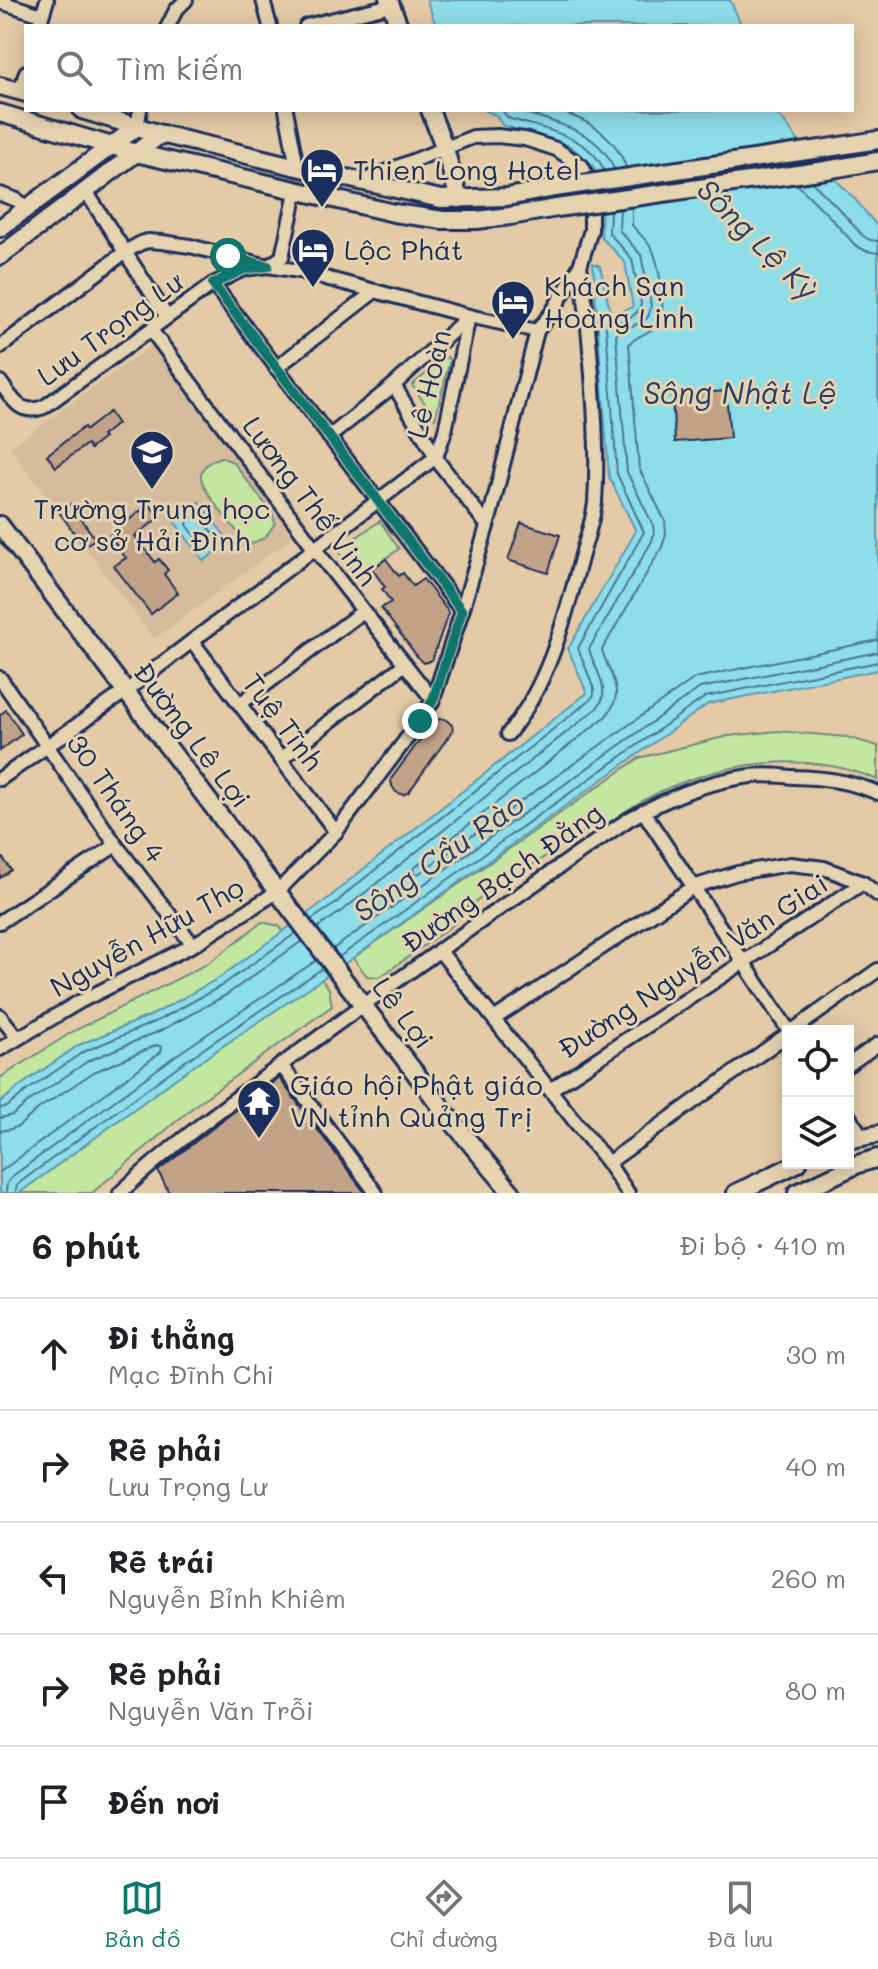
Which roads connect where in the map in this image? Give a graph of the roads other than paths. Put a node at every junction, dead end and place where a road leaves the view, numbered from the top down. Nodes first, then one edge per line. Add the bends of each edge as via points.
1 (47, 0) edge
2 (186, 0) edge
3 (263, 0) edge
4 (0, 2) edge
5 (390, 2) edge
6 (41, 21) edge
7 (169, 24) edge
8 (269, 24) edge
9 (313, 24) edge
10 (398, 24) edge
11 (0, 86) edge
12 (23, 92) edge
13 (96, 112) edge
14 (286, 112) edge
15 (431, 112) edge
16 (0, 113) edge
17 (138, 118) edge
18 (60, 131) junction
19 (161, 134) junction
20 (872, 140) edge
21 (110, 147) junction
22 (445, 149) junction
23 (136, 153) junction
24 (878, 159) edge
25 (174, 163) junction
26 (297, 167) junction
27 (830, 170) junction
28 (878, 171) edge
29 (74, 174) junction
30 (359, 182) junction
31 (88, 188) junction
32 (296, 192) junction
33 (0, 194) edge
34 (459, 199) junction
35 (27, 208) junction
36 (0, 228) edge
37 (125, 252) junction
38 (0, 256) edge
39 (268, 266) junction
40 (580, 266) junction
41 (213, 284) junction
42 (375, 291) junction
43 (469, 316) junction
44 (167, 317) junction
45 (151, 330) junction
46 (537, 331) junction
47 (0, 347) edge
48 (276, 368) junction
49 (0, 382) edge
50 (394, 385) junction
51 (329, 437) junction
52 (436, 457) junction
53 (378, 501) junction
54 (0, 525) edge
55 (487, 525) junction
56 (315, 549) junction
57 (363, 611) junction
58 (462, 611) junction
59 (192, 641) junction
60 (405, 664) junction
61 (0, 678) edge
62 (126, 691) junction
63 (433, 700) junction
64 (240, 704) junction
65 (508, 734) dead end
66 (49, 745) junction
67 (281, 759) junction
68 (0, 779) edge
69 (878, 793) edge
70 (643, 811) junction
71 (336, 832) junction
72 (116, 845) junction
73 (863, 883) junction
74 (693, 887) junction
75 (277, 892) junction
76 (878, 895) edge
77 (0, 922) edge
78 (193, 945) junction
79 (439, 950) junction
80 (744, 963) junction
81 (878, 970) edge
82 (343, 977) joint
83 (363, 1005) junction
84 (0, 1016) edge
85 (494, 1019) junction
86 (785, 1025) edge
87 (800, 1025) edge
88 (17, 1037) junction
89 (782, 1038) edge
90 (878, 1044) edge
91 (0, 1049) edge
92 (854, 1061) edge
93 (281, 1065) junction
94 (550, 1090) junction
95 (863, 1137) edge
96 (877, 1159) edge
97 (608, 1163) junction
98 (786, 1169) edge
99 (120, 1193) edge
100 (376, 1193) edge
101 (512, 1193) edge
102 (628, 1193) edge
103 (736, 1193) edge
104 (797, 1193) edge

1 - 6 street
2 - 7 street
3 - 8 street
4 - 6 street
5 - 9 street
5 - 10 main road
11 - 12 main road
13 - 17 main road
14 - 26 street
15 - 22 main road
16 - 18 main road
17 - 19 main road
17 - 21 main road
18 - 21 main road
18 - 29 main road via 79,147
19 - 23 main road
19 - 26 main road
20 - 24 main road
20 - 34 main road, bridge via 507,197
21 - 23 main road
21 - 29 main road
22 - 30 street
22 - 34 main road
22 - 40 street via 473,137 525,139 556,149 582,166 591,187 592,215
23 - 25 main road
23 - 31 main road
24 - 27 main road
25 - 31 main road via 130,168
25 - 32 main road
26 - 30 main road
26 - 32 main road
27 - 28 street
27 - 32 main road, bridge via 510,216 443,220
29 - 35 main road
30 - 34 main road
31 - 37 street
31 - 38 main road
32 - 39 street via 282,257
33 - 35 street
35 - 36 main road
37 - 39 street via 141,243 162,242
37 - 44 street
37 - 47 street
39 - 41 street, Lưu Trọng Lư via 244,269
39 - 42 street
40 - 46 street
40 - 65 street via 594,412 594,507 546,670
41 - 44 street, Lưu Trọng Lư
41 - 48 street
42 - 43 street
42 - 48 street
43 - 46 street
43 - 50 street
43 - 52 street, Lê Hoàn
44 - 45 street, Lưu Trọng Lư
45 - 49 street, Lưu Trọng Lư via 33,411 17,405
45 - 56 street, Lương Thế Vinh
46 - 55 street, Nguyễn Hữu Thọ
48 - 51 street
50 - 51 street
50 - 52 street
51 - 53 street
52 - 53 street, Lê Hoàn
52 - 55 street
53 - 56 street, Lê Hoàn
53 - 58 street
54 - 62 main road, Đường Lê Lợi
55 - 58 street, Nguyễn Hữu Thọ
56 - 57 street, Lương Thế Vinh
56 - 59 street, Lê Hoàn
57 - 60 street, Lương Thế Vinh
57 - 64 street
58 - 63 street, Nguyễn Hữu Thọ
59 - 62 street, Lê Hoàn
59 - 64 street, Tuệ Tĩnh
60 - 63 street, Lương Thế Vinh
60 - 67 street
61 - 66 street, 30 Tháng 4
62 - 66 street, Lê Hoàn
62 - 75 main road, Đường Lê Lợi
63 - 71 street, Nguyễn Hữu Thọ
64 - 67 street, Tuệ Tĩnh
66 - 68 street, Lê Hoàn
66 - 72 street, 30 Tháng 4
67 - 71 street, Tuệ Tĩnh
69 - 70 street, Đường Bạch Đằng via 825,778 753,775 705,785
70 - 74 street
70 - 79 street, Đường Bạch Đằng
71 - 75 street, Nguyễn Hữu Thọ
72 - 77 street
72 - 78 street, 30 Tháng 4
73 - 74 street via 824,868 790,864
73 - 76 street
73 - 80 street, Đường Nguyễn Văn Giai
74 - 80 street
74 - 85 street
75 - 78 street, Nguyễn Hữu Thọ
75 - 82 main road, Đường Lê Lợi
78 - 88 street, Nguyễn Hữu Thọ
79 - 83 street, Đường Bạch Đằng
79 - 85 street
80 - 86 street
80 - 94 street, Đường Nguyễn Văn Giai
81 - 87 street
82 - 83 main road, Lê Lợi
83 - 93 street, Đường Bạch Đằng
83 - 101 main road, Lê Lợi
84 - 88 street
85 - 94 street
88 - 91 street, Nguyễn Hữu Thọ
89 - 97 street
90 - 92 street
93 - 99 street, Đường Bạch Đằng
93 - 100 street
94 - 97 street
95 - 96 main road
96 - 104 main road
97 - 102 street
98 - 103 main road

